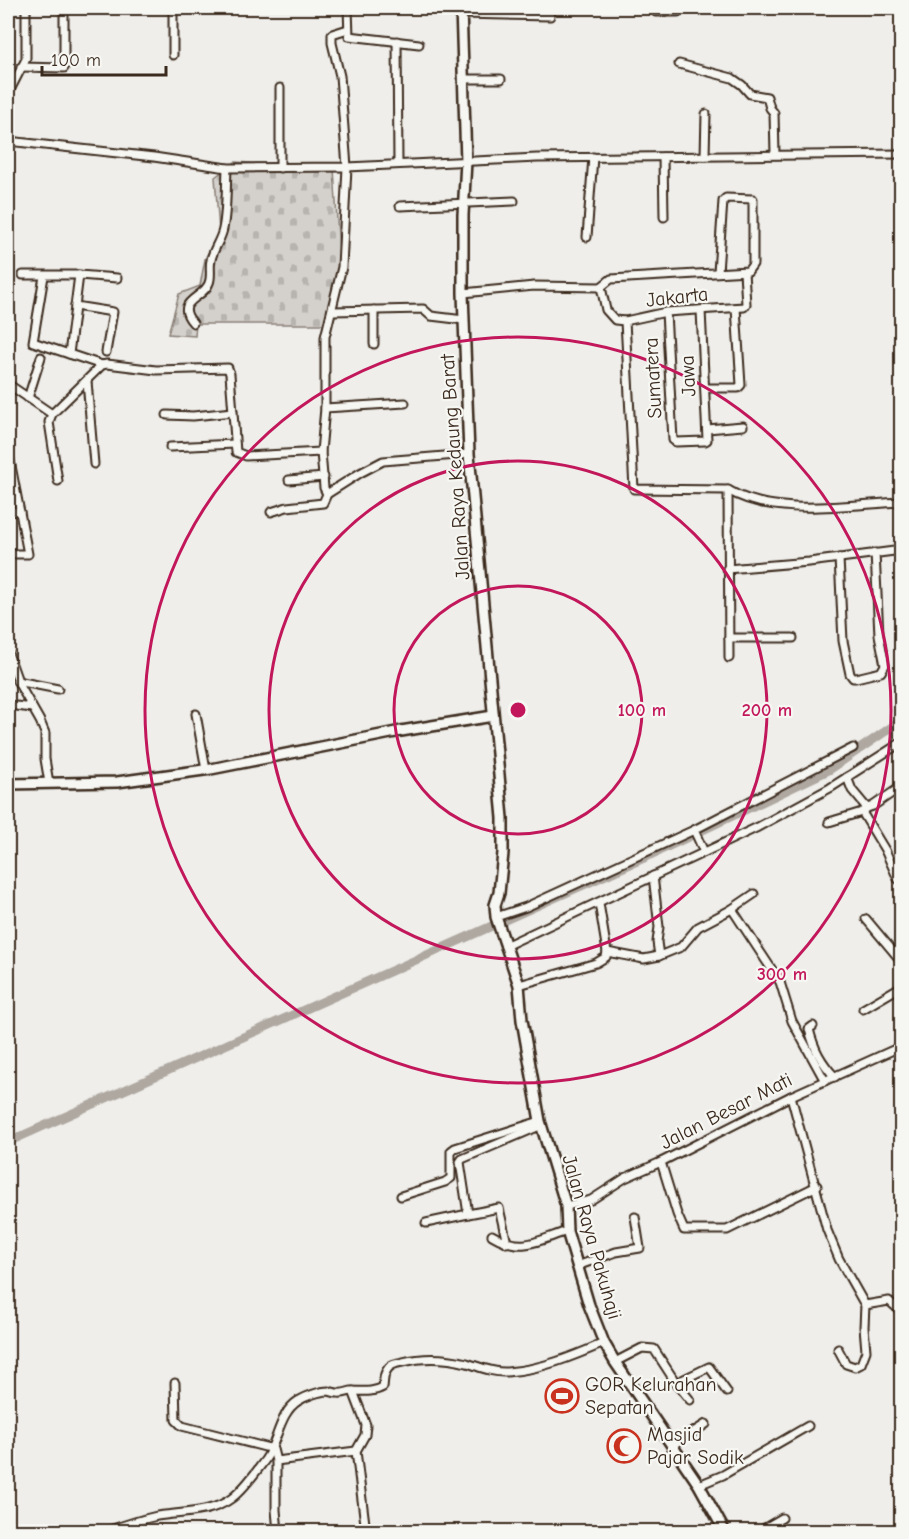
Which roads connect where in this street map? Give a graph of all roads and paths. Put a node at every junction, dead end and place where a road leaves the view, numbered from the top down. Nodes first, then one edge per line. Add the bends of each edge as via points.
1 (26, 8) edge
2 (64, 8) edge
3 (173, 8) edge
4 (348, 8) edge
5 (681, 8) edge
6 (461, 11) edge
7 (656, 12) dead end
8 (550, 16) dead end
9 (348, 29) junction
10 (397, 41) junction
11 (419, 44) dead end
12 (173, 55) dead end
13 (679, 64) dead end
14 (21, 67) junction
15 (463, 79) junction
16 (501, 79) dead end
17 (280, 88) dead end
18 (8, 94) edge
19 (706, 114) dead end
20 (8, 141) edge
21 (775, 154) junction
22 (902, 154) edge
23 (705, 156) junction
24 (593, 157) junction
25 (663, 157) junction
26 (466, 161) junction
27 (398, 164) junction
28 (347, 167) junction
29 (227, 168) junction
30 (280, 168) junction
31 (8, 169) edge
32 (8, 178) edge
33 (514, 201) dead end
34 (463, 204) junction
35 (400, 206) dead end
36 (664, 217) dead end
37 (587, 237) dead end
38 (718, 272) junction
39 (744, 272) junction
40 (23, 275) dead end
41 (80, 275) junction
42 (44, 276) junction
43 (117, 278) dead end
44 (601, 287) junction
45 (463, 293) junction
46 (75, 306) junction
47 (736, 308) junction
48 (374, 310) junction
49 (701, 310) junction
50 (333, 311) junction
51 (666, 312) junction
52 (464, 320) junction
53 (625, 321) junction
54 (193, 323) dead end
55 (374, 344) dead end
56 (106, 352) dead end
57 (69, 354) junction
58 (41, 357) dead end
59 (102, 365) junction
60 (87, 381) junction
61 (8, 384) edge
62 (705, 388) junction
63 (28, 398) junction
64 (405, 404) dead end
65 (325, 408) junction
66 (233, 412) junction
67 (52, 414) junction
68 (167, 416) dead end
69 (743, 426) dead end
70 (707, 429) junction
71 (707, 440) joint
72 (235, 444) junction
73 (170, 447) dead end
74 (8, 450) edge
75 (321, 452) junction
76 (469, 454) junction
77 (94, 464) dead end
78 (324, 477) junction
79 (289, 480) dead end
80 (58, 481) dead end
81 (728, 490) junction
82 (327, 494) junction
83 (902, 502) edge
84 (8, 511) edge
85 (20, 512) junction
86 (271, 512) dead end
87 (902, 550) edge
88 (8, 554) edge
89 (875, 554) junction
90 (839, 558) junction
91 (727, 568) junction
92 (729, 638) junction
93 (794, 638) dead end
94 (8, 653) edge
95 (729, 658) dead end
96 (17, 681) junction
97 (58, 689) dead end
98 (8, 705) edge
99 (33, 708) junction
100 (196, 714) dead end
101 (493, 716) junction
102 (902, 742) edge
103 (853, 748) dead end
104 (206, 770) junction
105 (847, 777) junction
106 (49, 783) junction
107 (8, 784) edge
108 (902, 786) edge
109 (865, 810) junction
110 (828, 822) dead end
111 (694, 831) junction
112 (702, 850) junction
113 (653, 876) junction
114 (898, 879) dead end
115 (754, 894) dead end
116 (598, 903) junction
117 (732, 909) junction
118 (866, 919) dead end
119 (497, 920) junction
120 (504, 942) junction
121 (607, 952) junction
122 (659, 956) junction
123 (902, 962) edge
124 (519, 985) junction
125 (902, 986) edge
126 (863, 1009) dead end
127 (813, 1026) dead end
128 (902, 1046) edge
129 (835, 1077) junction
130 (825, 1081) junction
131 (791, 1096) junction
132 (541, 1123) junction
133 (661, 1162) junction
134 (817, 1186) junction
135 (401, 1196) dead end
136 (566, 1206) junction
137 (468, 1214) junction
138 (635, 1216) dead end
139 (426, 1223) dead end
140 (567, 1231) junction
141 (492, 1235) dead end
142 (507, 1243) junction
143 (577, 1266) junction
144 (866, 1305) junction
145 (900, 1311) edge
146 (604, 1343) junction
147 (838, 1349) dead end
148 (615, 1362) junction
149 (174, 1383) dead end
150 (676, 1383) junction
151 (353, 1391) junction
152 (727, 1392) dead end
153 (690, 1400) dead end
154 (705, 1424) dead end
155 (808, 1426) dead end
156 (671, 1446) junction
157 (273, 1449) junction
158 (356, 1451) junction
159 (276, 1461) junction
160 (699, 1485) junction
161 (782, 1518) dead end
162 (129, 1528) edge
163 (104, 1532) edge
164 (278, 1532) edge
165 (366, 1532) edge
166 (725, 1532) edge
167 (758, 1532) edge

1 - 14 street via 26,59
2 - 14 street via 64,68
3 - 12 street
4 - 9 street
5 - 7 street via 678,12
6 - 8 street
6 - 15 street, Jalan Raya Kedaung Barat
9 - 10 street via 350,36
9 - 28 street via 332,34 340,76
10 - 11 street
10 - 27 street
13 - 21 street via 732,78 750,94 767,97 774,113
14 - 18 street
15 - 16 street
15 - 26 street, Jalan Raya Kedaung Barat
17 - 30 street
19 - 23 street
20 - 29 street
21 - 22 street
21 - 23 street
23 - 25 street
24 - 25 street
24 - 26 street
24 - 37 street
25 - 36 street
26 - 27 street
26 - 34 street, Jalan Raya Kedaung Barat
27 - 28 street
28 - 30 street
28 - 50 street via 342,267
29 - 30 street
29 - 54 street via 223,228 211,258 210,283 186,309
31 - 32 street
33 - 34 street
34 - 35 street
34 - 45 street, Jalan Raya Kedaung Barat
38 - 39 street, Jakarta
38 - 39 street, Jakarta via 726,198 753,199 753,264
38 - 44 street, Jakarta via 611,279
39 - 47 street, Jakarta via 746,304
40 - 42 street
41 - 42 street
41 - 43 street
41 - 46 street
42 - 57 street via 33,342
44 - 45 street, Jakarta via 534,286
44 - 53 street, Jakarta via 606,310 615,320
45 - 52 street, Jalan Raya Kedaung Barat
46 - 56 street via 113,312
46 - 57 street
47 - 49 street, Jakarta
47 - 62 street via 740,387
48 - 50 street
48 - 52 street via 423,309 431,316
48 - 55 street
49 - 51 street, Jakarta
49 - 62 street, Jawa
50 - 65 street via 325,337
51 - 53 street, Jakarta
51 - 71 street, Sumatera via 674,441
52 - 76 street, Jalan Raya Kedaung Barat
53 - 81 street via 634,489
57 - 59 street
58 - 63 street
59 - 60 street
59 - 66 street via 228,368
60 - 67 street
60 - 77 street
61 - 63 street
62 - 70 street, Jawa
63 - 67 street
64 - 65 street
65 - 75 street
66 - 68 street
66 - 72 street
67 - 80 street via 48,424
69 - 70 street
70 - 71 street, Jawa
72 - 73 street
72 - 75 street via 236,452 246,456
74 - 85 street
75 - 78 street
76 - 82 street via 382,461
76 - 101 street, Jalan Raya Kedaung Barat
78 - 79 street
78 - 82 street
81 - 83 street via 764,504 797,507
81 - 91 street
82 - 86 street via 323,503
84 - 85 street
85 - 88 street via 28,554
87 - 89 street
89 - 90 street
89 - 90 street via 879,636 885,665 881,672 856,678 850,674 843,641
90 - 91 street
91 - 92 street
92 - 93 street
92 - 95 street
94 - 96 street
96 - 97 street
96 - 99 street
98 - 99 street
99 - 106 street via 45,733
100 - 104 street
101 - 104 street
101 - 119 street, Jalan Raya Kedaung Barat via 503,818
102 - 105 street
103 - 111 street
104 - 106 street via 117,782
105 - 109 street
105 - 112 street via 758,827
106 - 107 street
108 - 109 street
109 - 110 street
109 - 114 street
111 - 112 street
111 - 119 street
112 - 113 street
113 - 116 street
113 - 122 street
115 - 117 street
116 - 120 street
116 - 121 street
117 - 122 street via 698,927 681,947
117 - 130 street via 780,982 792,1022
118 - 123 street
119 - 120 street, Jalan Raya Pakuhaji
120 - 124 street, Jalan Raya Pakuhaji
121 - 122 street via 644,959
121 - 124 street via 596,963
124 - 132 street, Jalan Raya Pakuhaji
125 - 126 street
127 - 129 street via 809,1029 821,1062
128 - 129 street, Jalan Besar Mati
129 - 130 street, Jalan Besar Mati
130 - 131 street, Jalan Besar Mati
131 - 133 street, Jalan Besar Mati
131 - 134 street
132 - 135 street via 455,1148 451,1151 451,1178
132 - 136 street, Jalan Raya Pakuhaji
132 - 137 street via 462,1159
133 - 134 street via 684,1230 727,1230
133 - 136 street, Jalan Besar Mati via 625,1178 591,1200
134 - 144 street via 827,1230
136 - 140 street, Jalan Raya Pakuhaji
137 - 139 street
137 - 142 street via 499,1208
138 - 143 street via 640,1248
140 - 142 street via 524,1245
140 - 143 street, Jalan Raya Pakuhaji
141 - 142 street
143 - 146 street, Jalan Raya Pakuhaji
144 - 145 street via 889,1300
144 - 147 street via 867,1351 861,1364 846,1364
146 - 148 street, Jalan Raya Pakuhaji
146 - 151 street via 512,1372 464,1362 406,1361 388,1368 381,1389
148 - 150 street via 642,1348 652,1348
148 - 156 street, Jalan Raya Pakuhaji
149 - 157 street via 178,1424
150 - 152 street via 709,1367
150 - 153 street
151 - 157 street via 324,1392 296,1402 286,1414
151 - 158 street via 366,1425
154 - 156 street
155 - 160 street
156 - 160 street, Jalan Raya Pakuhaji
157 - 159 street
157 - 162 street via 232,1498 192,1512 145,1519
158 - 159 street
158 - 165 street
159 - 164 street
160 - 166 street, Jalan Raya Pakuhaji
161 - 167 street
162 - 163 street

